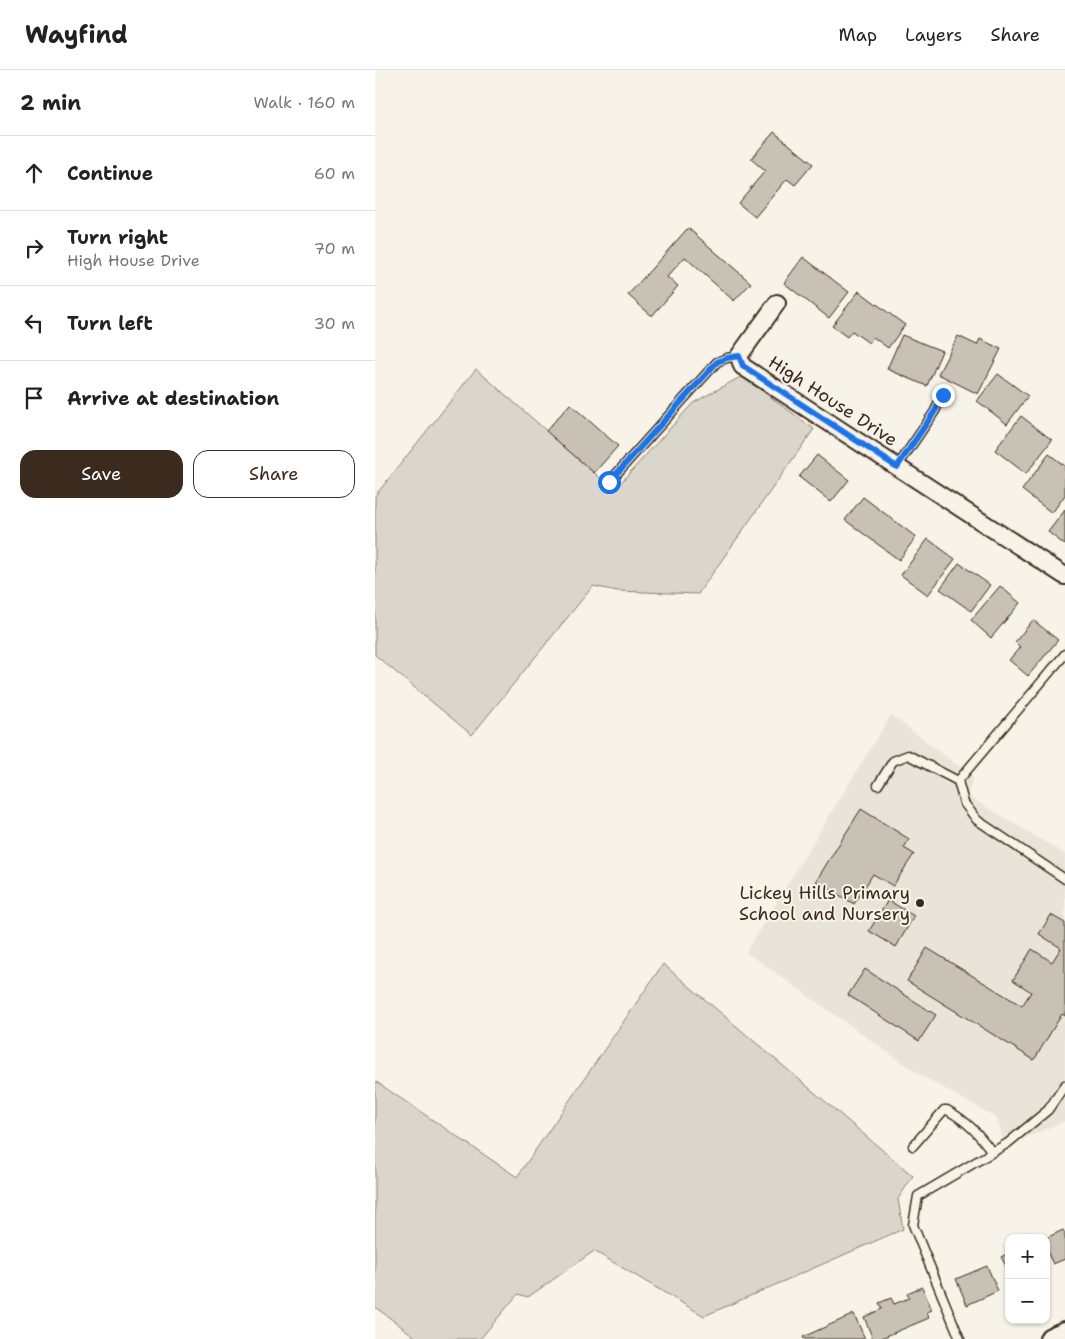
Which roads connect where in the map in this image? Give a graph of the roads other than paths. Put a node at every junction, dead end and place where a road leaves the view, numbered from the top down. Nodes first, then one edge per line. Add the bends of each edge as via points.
1 (777, 303) dead end
2 (739, 356) junction
3 (943, 395) dead end
4 (897, 467) junction
5 (609, 482) dead end
6 (1065, 576) edge
7 (1065, 654) edge
8 (958, 781) junction
9 (878, 785) dead end
10 (1065, 879) edge
11 (1065, 1085) edge
12 (913, 1146) dead end
13 (992, 1152) junction
14 (1065, 1333) edge
15 (960, 1339) edge
16 (1051, 1339) edge

1 - 2 street
2 - 4 street, High House Drive via 743,366
2 - 5 lane via 717,362
3 - 4 lane
4 - 6 street, High House Drive
7 - 8 lane
8 - 9 lane via 908,755 893,761
8 - 10 lane via 964,803 977,820
11 - 13 lane via 1048,1110
12 - 13 lane via 947,1110 967,1122
13 - 15 lane via 918,1196 913,1225
14 - 16 main road

